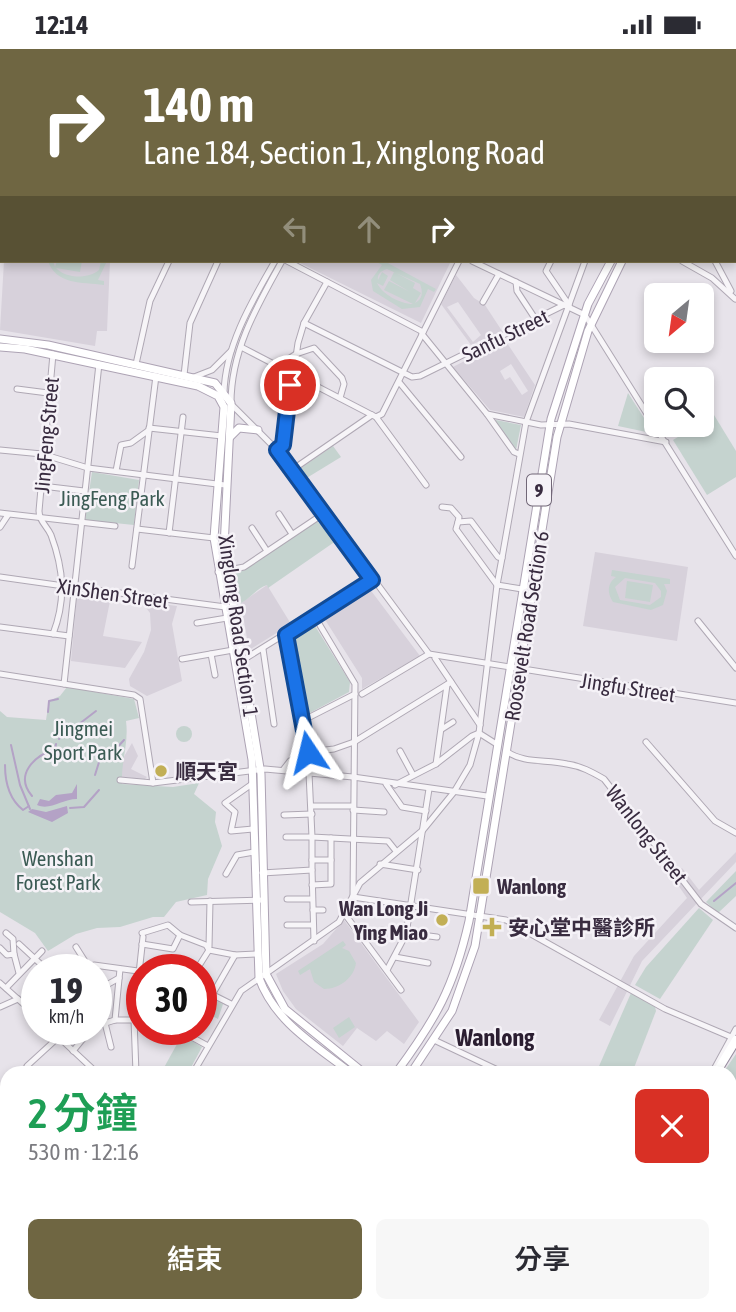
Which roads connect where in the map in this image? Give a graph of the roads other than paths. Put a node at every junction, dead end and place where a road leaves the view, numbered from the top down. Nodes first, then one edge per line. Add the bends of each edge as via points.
1 (168, 263) edge
2 (217, 263) edge
3 (274, 263) edge
4 (284, 263) edge
5 (289, 263) edge
6 (458, 263) edge
7 (476, 263) edge
8 (550, 263) edge
9 (584, 263) edge
10 (610, 263) edge
11 (621, 263) edge
12 (686, 263) edge
13 (716, 263) edge
14 (499, 274) junction
15 (327, 282) junction
16 (516, 282) junction
17 (736, 300) edge
18 (483, 302) dead end
19 (567, 306) junction
20 (584, 315) junction
21 (536, 320) junction
22 (304, 323) junction
23 (591, 323) junction
24 (422, 333) junction
25 (0, 339) edge
26 (0, 347) edge
27 (241, 347) junction
28 (233, 349) junction
29 (53, 354) junction
30 (296, 354) junction
31 (445, 363) junction
32 (99, 364) junction
33 (136, 364) junction
34 (278, 366) junction
35 (293, 374) junction
36 (403, 375) junction
37 (156, 376) junction
38 (186, 378) junction
39 (399, 382) junction
40 (17, 389) dead end
41 (48, 393) junction
42 (340, 398) junction
43 (224, 399) junction
44 (487, 414) junction
45 (374, 416) junction
46 (183, 417) dead end
47 (526, 422) junction
48 (550, 425) junction
49 (560, 425) junction
50 (149, 429) junction
51 (258, 431) junction
52 (181, 432) junction
53 (226, 437) junction
54 (666, 442) junction
55 (0, 450) edge
56 (277, 450) junction
57 (42, 454) junction
58 (519, 454) junction
59 (461, 457) dead end
60 (88, 468) junction
61 (292, 470) junction
62 (116, 471) junction
63 (143, 475) junction
64 (176, 478) junction
65 (222, 485) junction
66 (426, 485) dead end
67 (42, 486) junction
68 (84, 491) junction
69 (442, 507) dead end
70 (0, 513) edge
71 (279, 514) dead end
72 (323, 514) junction
73 (8, 515) junction
74 (39, 518) junction
75 (458, 522) junction
76 (81, 523) junction
77 (115, 526) dead end
78 (0, 527) edge
79 (252, 528) dead end
80 (137, 529) junction
81 (169, 533) junction
82 (292, 534) junction
83 (214, 538) junction
84 (267, 551) junction
85 (736, 556) edge
86 (502, 558) junction
87 (132, 566) dead end
88 (227, 571) junction
89 (218, 572) junction
90 (0, 577) edge
91 (372, 580) junction
92 (497, 585) junction
93 (64, 586) junction
94 (74, 587) junction
95 (522, 589) junction
96 (229, 609) junction
97 (315, 617) junction
98 (227, 618) junction
99 (698, 621) dead end
100 (197, 623) dead end
101 (0, 627) edge
102 (54, 634) junction
103 (286, 635) junction
104 (69, 636) junction
105 (262, 649) junction
106 (233, 650) junction
107 (211, 654) junction
108 (432, 656) junction
109 (182, 659) dead end
110 (243, 660) junction
111 (486, 665) junction
112 (509, 668) junction
113 (736, 668) edge
114 (520, 670) junction
115 (0, 674) edge
116 (215, 675) dead end
117 (64, 684) junction
118 (449, 684) junction
119 (358, 694) junction
120 (736, 703) edge
121 (302, 721) junction
122 (453, 722) dead end
123 (274, 724) dead end
124 (480, 725) junction
125 (442, 726) junction
126 (479, 733) junction
127 (354, 742) junction
128 (646, 742) dead end
129 (496, 744) junction
130 (400, 751) dead end
131 (308, 752) junction
132 (507, 752) junction
133 (436, 764) junction
134 (256, 769) junction
135 (283, 770) junction
136 (310, 774) junction
137 (413, 775) junction
138 (353, 777) junction
139 (120, 780) dead end
140 (153, 783) junction
141 (386, 783) junction
142 (252, 784) junction
143 (395, 785) junction
144 (429, 789) junction
145 (454, 792) junction
146 (487, 796) junction
147 (402, 807) junction
148 (353, 808) junction
149 (312, 810) junction
150 (426, 811) junction
151 (384, 812) dead end
152 (284, 815) dead end
153 (405, 816) dead end
154 (253, 829) junction
155 (423, 830) junction
156 (736, 833) edge
157 (286, 837) dead end
158 (312, 837) junction
159 (331, 838) junction
160 (352, 839) junction
161 (396, 851) junction
162 (254, 852) junction
163 (312, 860) junction
164 (331, 860) junction
165 (380, 864) junction
166 (312, 870) junction
167 (418, 870) junction
168 (262, 873) junction
169 (226, 874) dead end
170 (312, 885) junction
171 (353, 897) junction
172 (288, 899) dead end
173 (312, 899) junction
174 (260, 900) junction
175 (210, 901) junction
176 (191, 902) dead end
177 (412, 906) junction
178 (313, 910) junction
179 (323, 910) dead end
180 (344, 913) junction
181 (470, 915) junction
182 (482, 916) junction
183 (287, 925) dead end
184 (313, 925) junction
185 (736, 928) edge
186 (382, 930) dead end
187 (6, 933) dead end
188 (406, 934) junction
189 (180, 935) junction
190 (437, 937) dead end
191 (314, 941) junction
192 (19, 944) dead end
193 (142, 944) junction
194 (76, 947) dead end
195 (0, 948) edge
196 (209, 950) junction
197 (42, 951) dead end
198 (15, 954) junction
199 (29, 954) edge
200 (38, 954) edge
201 (79, 954) edge
202 (141, 954) edge
203 (206, 954) edge
204 (257, 954) junction
205 (235, 955) junction
206 (395, 957) junction
207 (428, 963) dead end
208 (112, 968) edge
209 (120, 969) junction
210 (126, 970) edge
211 (387, 970) junction
212 (19, 973) joint
213 (263, 976) junction
214 (119, 978) junction
215 (112, 982) edge
216 (0, 983) edge
217 (217, 986) edge
218 (6, 988) junction
219 (401, 990) dead end
220 (217, 998) edge
221 (19, 999) joint
222 (231, 1005) junction
223 (1, 1008) edge
224 (126, 1019) edge
225 (115, 1020) junction
226 (112, 1021) edge
227 (736, 1029) edge
228 (734, 1039) edge
229 (434, 1040) junction
230 (51, 1045) edge
231 (67, 1045) edge
232 (78, 1045) edge
233 (135, 1045) edge
234 (205, 1045) edge
235 (208, 1047) junction
236 (73, 1051) junction
237 (27, 1066) dead end
238 (89, 1066) edge
239 (136, 1066) edge
240 (197, 1066) edge
241 (342, 1066) edge
242 (355, 1066) edge
243 (401, 1066) edge
244 (416, 1066) edge
245 (489, 1066) edge
246 (718, 1066) edge

1 - 33 street via 150,301
2 - 38 street via 190,323
3 - 28 street via 246,312
4 - 27 street via 251,315
5 - 15 street
6 - 24 street
7 - 14 street
8 - 19 street via 546,271
9 - 19 street
10 - 20 main road, Roosevelt Road Section 6 / 9
11 - 23 main road, Roosevelt Road Section 6 / 9
12 - 17 street via 712,278
13 - 17 street
14 - 16 street
14 - 18 street
15 - 22 street
15 - 24 street
16 - 19 street
16 - 21 street
19 - 20 street
19 - 21 street, Sanfu Street
19 - 47 street
20 - 23 street
20 - 48 main road, Roosevelt Road Section 6 / 9
21 - 31 street, Sanfu Street
22 - 30 street
22 - 36 street
23 - 49 main road, Roosevelt Road Section 6 / 9
23 - 54 street
24 - 31 street, Sanfu Street
24 - 36 street
25 - 33 main road via 27,340
26 - 29 main road
27 - 34 street
27 - 43 street
28 - 38 street via 212,370
28 - 43 street via 224,378
29 - 32 main road
29 - 41 street, JingFeng Street
30 - 34 street
30 - 35 street
30 - 42 street via 317,350 342,378
31 - 36 street, Sanfu Street via 420,376
31 - 44 street
32 - 37 main road
32 - 60 street
33 - 38 main road
34 - 35 street
35 - 42 street
35 - 56 street via 283,445
36 - 39 street
37 - 38 main road
37 - 50 street
38 - 43 main road
38 - 43 main road via 215,383
39 - 45 street via 382,414
39 - 59 street
40 - 41 street
41 - 57 street, JingFeng Street
42 - 45 street
43 - 51 street
43 - 53 main road, Xinglong Road Section 1
44 - 47 street
44 - 58 street
45 - 61 street
45 - 66 street
46 - 52 street
47 - 48 street
47 - 58 street
48 - 49 street
48 - 95 main road, Roosevelt Road Section 6 / 9
49 - 54 street
49 - 114 main road, Roosevelt Road Section 6 / 9
50 - 52 street
50 - 62 street via 121,445
50 - 63 street
51 - 53 main road via 239,428
51 - 56 street
52 - 53 street
52 - 64 street
53 - 65 main road, Xinglong Road Section 1
54 - 85 street
55 - 57 street
56 - 61 street
57 - 60 street
57 - 67 street, JingFeng Street
58 - 86 street
60 - 62 street
60 - 68 street
61 - 72 street
62 - 63 street
63 - 64 street
63 - 80 street
64 - 65 street
64 - 81 street
65 - 83 main road, Xinglong Road Section 1
65 - 88 main road, Xinglong Road Section 1
67 - 68 street
67 - 74 street, JingFeng Street
68 - 76 street
69 - 75 street via 451,508
70 - 73 street
71 - 82 street
72 - 82 street
72 - 91 street
73 - 74 street
73 - 78 street
74 - 76 street
74 - 93 street, JingFeng Street via 50,531
75 - 86 street via 471,521
75 - 92 street via 456,529
76 - 77 street
76 - 94 street
79 - 84 street
80 - 81 street
80 - 87 street
81 - 83 street
82 - 84 street
83 - 89 main road, Xinglong Road Section 1
84 - 88 street via 244,567
86 - 92 street
88 - 89 street
88 - 96 main road, Xinglong Road Section 1
89 - 96 main road, Xinglong Road Section 1
90 - 93 street, XinShen Street
91 - 97 street
91 - 108 street
92 - 95 street
92 - 111 street
93 - 94 street, XinShen Street
93 - 102 street, JingFeng Street
94 - 96 street, XinShen Street
94 - 104 street
95 - 112 main road, Roosevelt Road Section 6 / 9
96 - 98 main road, Xinglong Road Section 1
96 - 110 main road, Xinglong Road Section 1
97 - 103 street
97 - 119 street
98 - 100 street
98 - 106 main road, Xinglong Road Section 1
99 - 113 street
101 - 102 street
102 - 104 street
103 - 105 street
103 - 121 street
104 - 117 street
105 - 110 street
105 - 123 street
106 - 107 street
106 - 134 main road, Xinglong Road Section 1
107 - 109 street
107 - 116 street
108 - 111 street, Jingfu Street
108 - 118 street
108 - 119 street
110 - 134 main road, Xinglong Road Section 1
111 - 112 street, Jingfu Street
111 - 124 street
112 - 114 street, Jingfu Street
112 - 129 main road, Roosevelt Road Section 6 / 9
114 - 120 street, Jingfu Street
114 - 132 main road, Roosevelt Road Section 6 / 9
115 - 117 street
117 - 140 street via 127,692 140,699
118 - 124 street
118 - 125 street
118 - 127 street
119 - 121 street
119 - 127 street
121 - 131 street
122 - 125 street
124 - 126 street
125 - 133 street
126 - 129 street
126 - 133 street
126 - 145 street via 470,765
127 - 131 street
127 - 138 street
128 - 156 street via 715,821
129 - 132 street
129 - 146 main road, 9
130 - 137 street
131 - 135 street
131 - 136 street
132 - 182 main road, 9
132 - 185 street, Wanlong Street via 516,759 569,764 604,779 701,904
133 - 137 street
134 - 135 street
134 - 140 street
134 - 142 main road, Xinglong Road Section 1
134 - 168 main road, Xinglong Road Section 1
135 - 136 street
136 - 138 street
136 - 149 street
137 - 143 street
138 - 141 street
138 - 148 street
139 - 140 street
141 - 143 street
141 - 147 street
142 - 154 main road, Xinglong Road Section 1
142 - 154 street via 223,804 235,812 231,831
143 - 144 street
144 - 145 street
144 - 150 street
145 - 146 street
145 - 155 street
146 - 181 main road, 9
147 - 150 street
147 - 153 street
148 - 149 street
148 - 151 street
148 - 160 street
149 - 152 street
149 - 158 street
150 - 155 street
154 - 162 main road, Xinglong Road Section 1
155 - 161 street
155 - 167 street
157 - 158 street
158 - 159 street
158 - 163 street
159 - 160 street
159 - 164 street
160 - 161 street via 388,841
160 - 171 street
161 - 165 street
162 - 169 street via 237,855
162 - 174 main road, Xinglong Road Section 1
163 - 164 street
163 - 166 street
164 - 170 street via 331,884
165 - 167 street
165 - 171 street via 359,883
166 - 168 street
166 - 170 street
167 - 177 street
168 - 174 main road, Xinglong Road Section 1
170 - 173 street
171 - 177 street
171 - 180 street
172 - 173 street
173 - 178 street
174 - 175 street
174 - 204 main road, Xinglong Road Section 1
174 - 213 main road, Xinglong Road Section 1
175 - 176 street
175 - 196 street
177 - 181 street
177 - 188 street
178 - 179 street
178 - 184 street
180 - 191 street
180 - 211 street
181 - 182 street
181 - 243 main road, 9 via 448,993
182 - 228 street via 506,921 665,1009
182 - 229 main road, 9 via 468,973
183 - 184 street
184 - 191 street
186 - 188 street
187 - 198 street
188 - 190 street
188 - 206 street
189 - 193 street via 173,949
189 - 193 street via 168,925 143,935
189 - 196 street
191 - 213 street
192 - 199 street
193 - 202 street
194 - 201 street
195 - 198 street via 7,955
196 - 203 street
196 - 205 street
197 - 200 street
198 - 212 street
204 - 205 street
204 - 213 main road, Xinglong Road Section 1
205 - 217 street
206 - 207 street
206 - 211 street
208 - 209 street
209 - 210 street
209 - 214 street
211 - 219 street
212 - 218 street
213 - 222 street via 241,991
213 - 241 main road, Xinglong Road Section 1 via 269,1000 285,1022
213 - 242 main road, Xinglong Road Section 1 via 285,1009
214 - 215 street
214 - 225 street
216 - 218 street
218 - 221 street
220 - 222 street
221 - 223 street
222 - 235 street
224 - 225 street
225 - 226 street
227 - 228 street
228 - 246 highway
229 - 244 main road, 9
229 - 245 street
230 - 237 street
231 - 236 street
232 - 236 street
233 - 239 street
234 - 235 street
235 - 240 street
236 - 238 street

